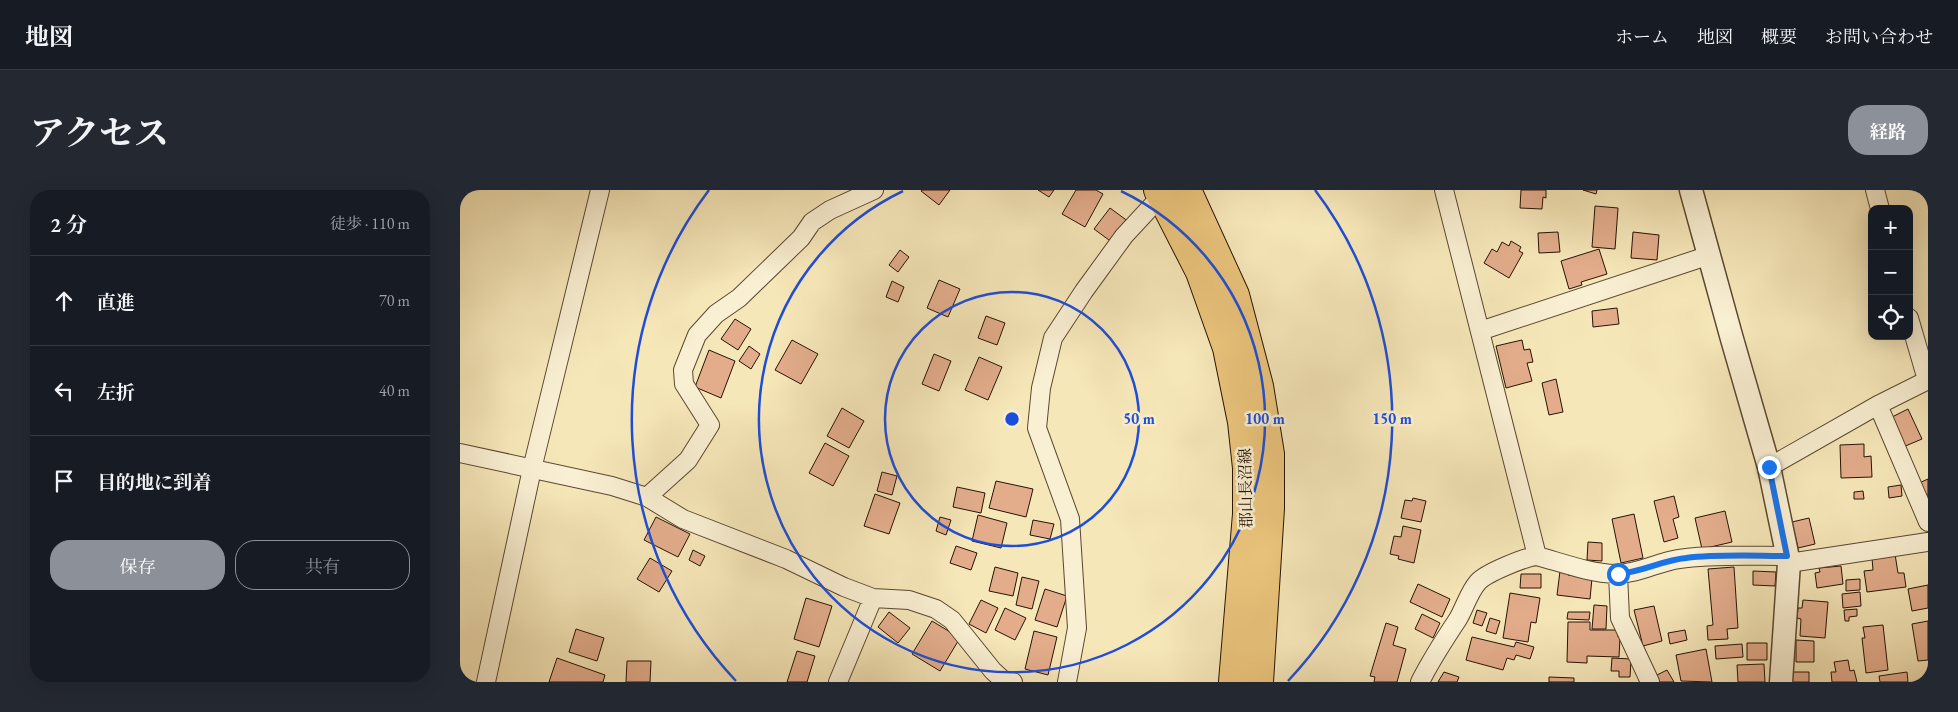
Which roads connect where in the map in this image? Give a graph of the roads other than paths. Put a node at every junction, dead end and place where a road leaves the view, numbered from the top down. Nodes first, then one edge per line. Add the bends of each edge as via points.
1 (600, 190) edge
2 (874, 190) edge
3 (1444, 190) edge
4 (1691, 190) edge
5 (1875, 190) edge
6 (1169, 191) edge
7 (1879, 205) edge
8 (1710, 255) junction
9 (1480, 331) junction
10 (1913, 331) edge
11 (1928, 380) edge
12 (1878, 405) junction
13 (460, 453) edge
14 (1769, 467) junction
15 (532, 469) junction
16 (648, 497) junction
17 (1928, 522) edge
18 (1928, 542) edge
19 (1537, 556) junction
20 (1788, 559) junction
21 (1618, 574) junction
22 (873, 598) junction
23 (486, 682) edge
24 (838, 682) edge
25 (1013, 682) edge
26 (1068, 682) edge
27 (1233, 682) edge
28 (1259, 682) edge
29 (1420, 682) edge
30 (1650, 682) edge
31 (1781, 682) edge

1 - 15 street
2 - 16 street via 812,222 801,238 697,335 683,370 684,384 710,425 688,460
3 - 9 street
4 - 8 street
5 - 7 street
6 - 26 street via 1124,236 1053,338 1041,388 1037,428 1070,519 1077,628
6 - 27 main road, 郡山長沼線 via 1227,348 1242,422 1247,514
6 - 28 main road, 郡山長沼線 via 1235,295 1260,386 1268,444 1270,508
8 - 9 street
8 - 14 street
9 - 19 street
10 - 11 street
11 - 12 street
12 - 14 street
12 - 17 street
13 - 15 street
14 - 20 street
15 - 16 street
15 - 23 street
16 - 22 street via 683,519 786,559
18 - 20 street
19 - 21 street via 1593,572
19 - 29 street via 1528,557 1479,581
20 - 21 street via 1687,558
20 - 31 street
21 - 30 street via 1620,618
22 - 24 street
22 - 25 street via 909,600 936,609 952,620 993,671 1004,681

